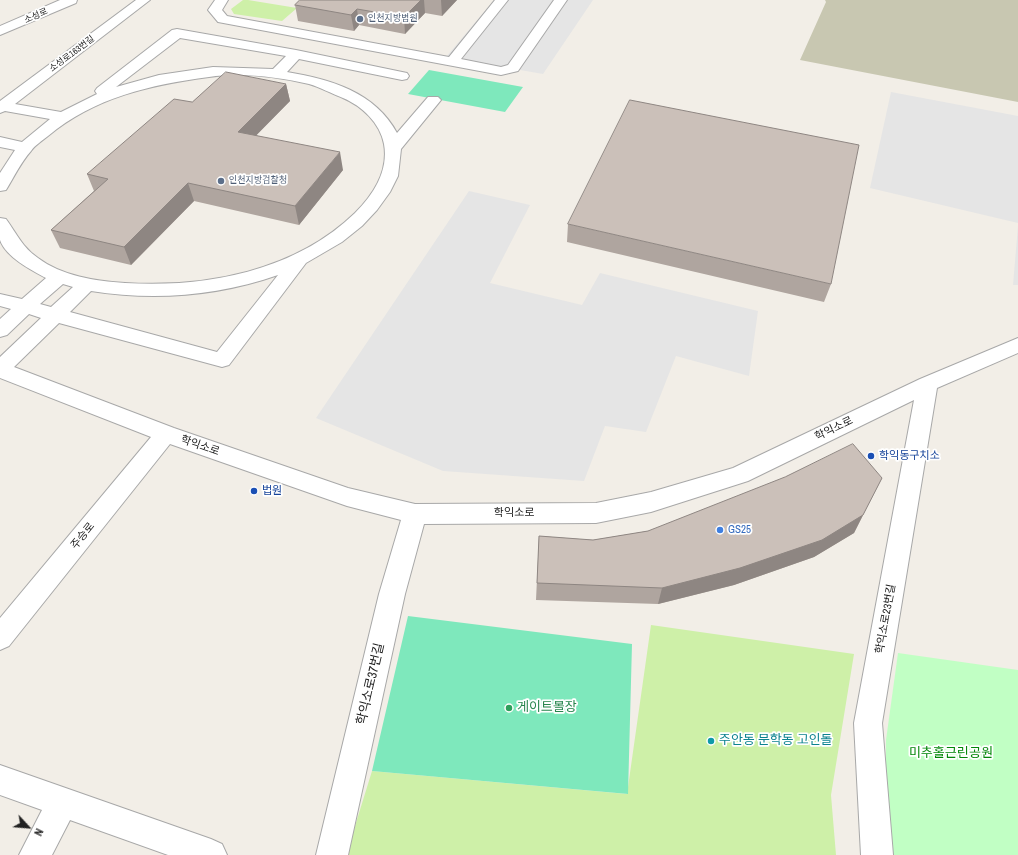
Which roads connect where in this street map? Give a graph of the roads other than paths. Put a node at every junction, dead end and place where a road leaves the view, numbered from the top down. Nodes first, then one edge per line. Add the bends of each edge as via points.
1 (71, 0) edge
2 (144, 0) edge
3 (222, 0) edge
4 (502, 0) edge
5 (562, 0) edge
6 (0, 31) edge
7 (296, 54) junction
8 (452, 62) junction
9 (277, 73) junction
10 (402, 76) dead end
11 (433, 100) dead end
12 (85, 105) junction
13 (1, 107) edge
14 (64, 117) junction
15 (0, 142) edge
16 (25, 147) junction
17 (393, 148) junction
18 (2, 178) edge
19 (0, 223) edge
20 (301, 258) junction
21 (60, 276) junction
22 (86, 284) junction
23 (0, 300) edge
24 (26, 307) junction
25 (57, 315) junction
26 (0, 330) edge
27 (1018, 345) edge
28 (0, 370) edge
29 (927, 384) junction
30 (166, 434) junction
31 (415, 514) junction
32 (0, 638) edge
33 (0, 780) edge
34 (63, 802) junction
35 (35, 855) edge
36 (211, 855) edge
37 (332, 855) edge
38 (877, 855) edge

1 - 6 street, 소성로
2 - 13 street, 소성로163번길
3 - 8 street via 216,10 223,20
4 - 8 street
5 - 8 street via 513,68 501,71
7 - 9 street
7 - 10 street
7 - 12 street via 177,33
9 - 12 street via 233,70 191,73 109,94
9 - 17 street via 309,78 341,89 367,105 384,125
11 - 17 street
12 - 14 street
13 - 14 street
14 - 16 street via 41,132
15 - 16 street
16 - 18 street
17 - 20 street via 391,174 377,201 351,228
19 - 21 street via 4,234 19,253 43,269
20 - 22 street via 238,280 195,288 152,291 111,289
20 - 25 street via 222,360
21 - 22 street
21 - 24 street
22 - 25 street
23 - 24 street
24 - 25 street
24 - 26 street
25 - 28 street
27 - 29 street, 학익소로
28 - 30 street, 학익소로
29 - 31 street, 학익소로 via 740,475 651,502 596,513
29 - 38 street, 학익소로23번길 via 868,723
30 - 31 street, 학익소로 via 347,497
30 - 32 street, 주승로
31 - 37 street, 학익소로37번길 via 392,594
33 - 34 street
34 - 35 street
34 - 36 street

